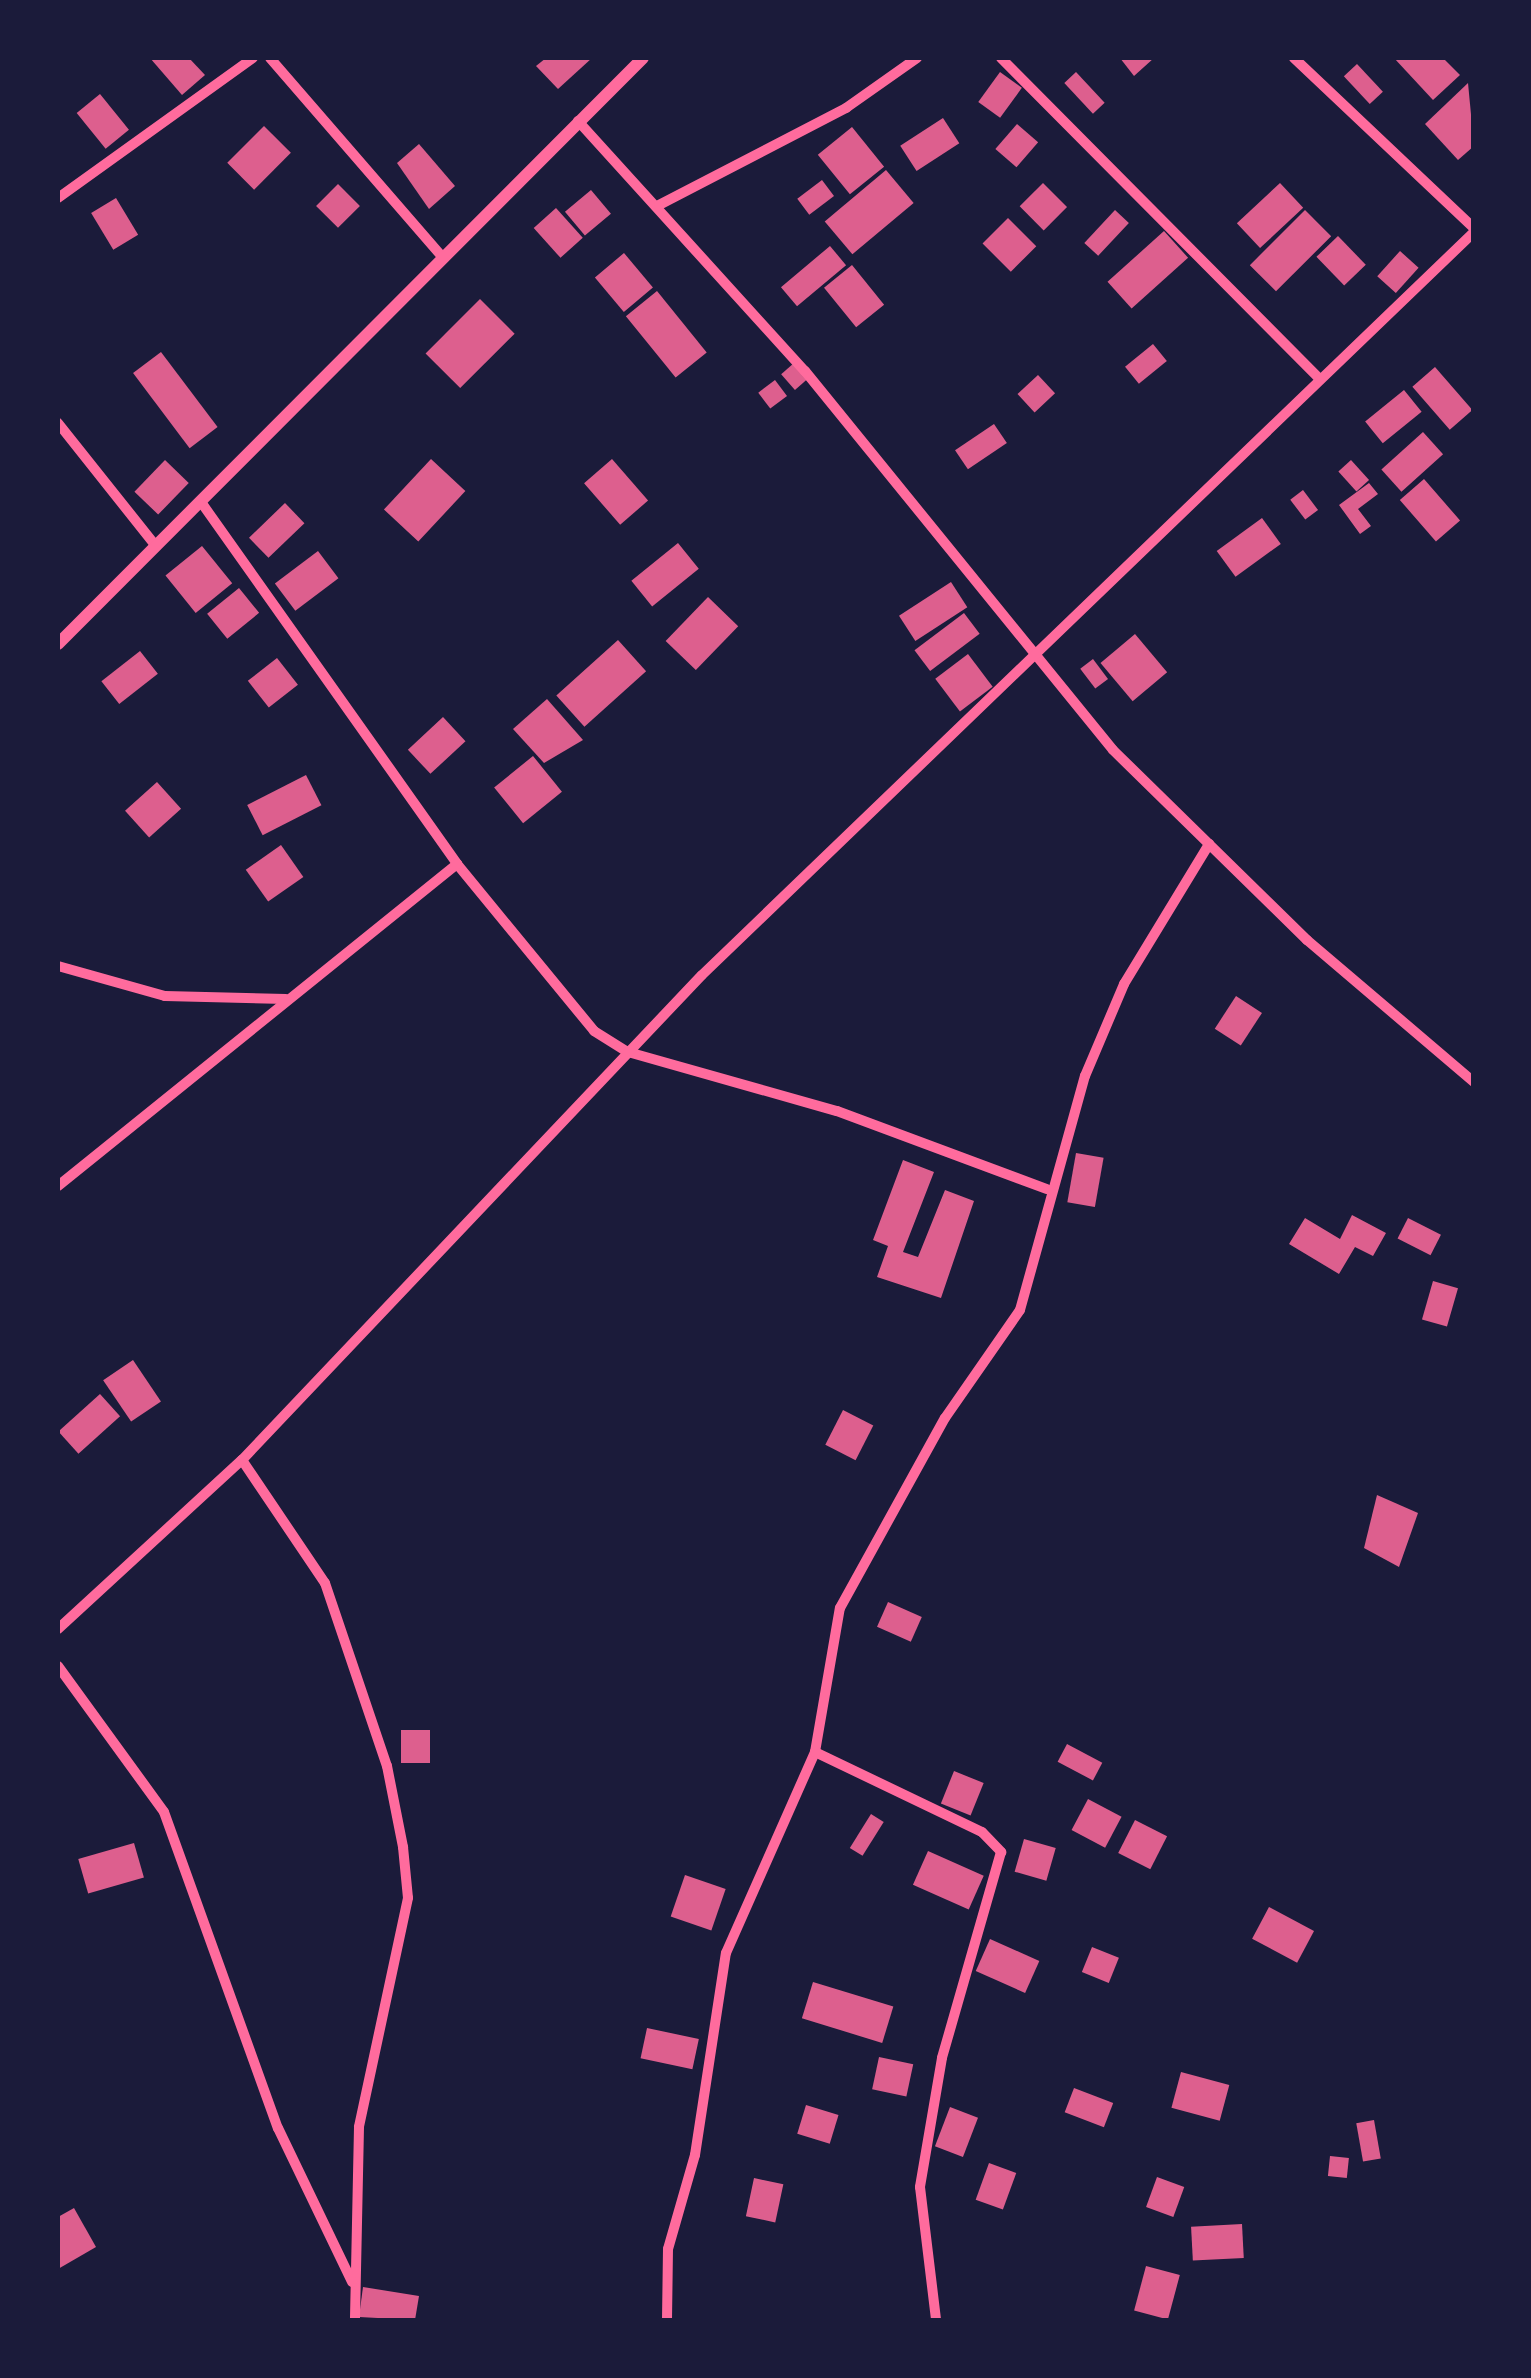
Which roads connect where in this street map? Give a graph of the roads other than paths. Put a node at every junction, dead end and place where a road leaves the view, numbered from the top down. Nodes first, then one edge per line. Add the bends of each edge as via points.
1 (252, 58) edge
2 (270, 58) edge
3 (644, 58) edge
4 (917, 58) edge
5 (1000, 58) edge
6 (1294, 58) edge
7 (578, 121) junction
8 (58, 198) edge
9 (660, 205) junction
10 (1474, 230) edge
11 (443, 258) junction
12 (1320, 378) junction
13 (58, 423) edge
14 (201, 502) junction
15 (156, 546) junction
16 (58, 644) edge
17 (1032, 657) junction
18 (1209, 844) junction
19 (457, 864) junction
20 (58, 966) edge
21 (287, 999) junction
22 (628, 1052) junction
23 (1474, 1082) edge
24 (58, 1186) edge
25 (1047, 1189) junction
26 (242, 1460) junction
27 (58, 1629) edge
28 (58, 1666) edge
29 (815, 1752) junction
30 (355, 2288) junction
31 (355, 2320) edge
32 (668, 2320) edge
33 (936, 2320) edge

1 - 8 street
2 - 11 street
3 - 7 street
4 - 9 street via 846,108
5 - 12 street
6 - 10 street
7 - 9 street
7 - 11 street
9 - 17 street via 925,513
10 - 12 street
11 - 14 street
12 - 17 street
13 - 15 street
14 - 15 street
14 - 19 street
15 - 16 street
17 - 18 street
17 - 22 street
18 - 23 street
18 - 25 street via 1124,984
19 - 21 street
19 - 22 street via 548,986
20 - 21 street via 165,996
21 - 24 street
22 - 25 street via 837,1112
22 - 26 street
25 - 29 street via 1020,1310 945,1418 840,1608
26 - 27 street
26 - 30 street via 324,1584 387,1766 402,1847 408,1898 359,2127
28 - 30 street via 164,1812 278,2128
29 - 32 street via 726,1952 695,2155 668,2249
29 - 33 street via 982,1832 1001,1852 942,2058 920,2187
30 - 31 street

